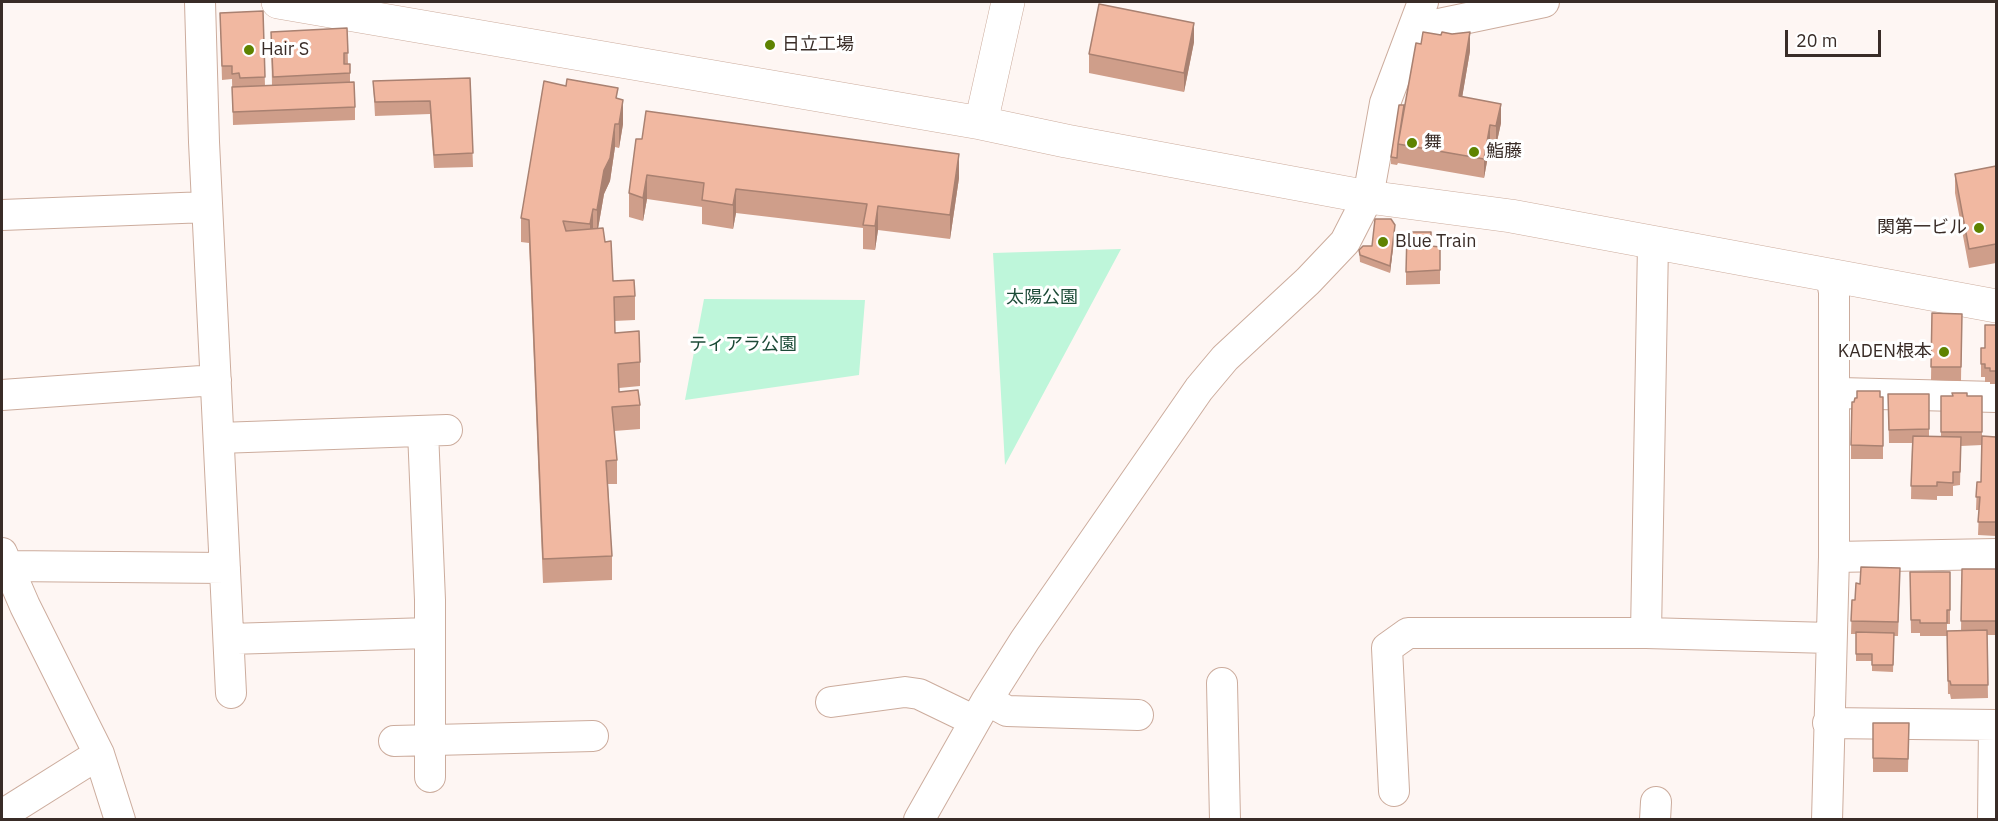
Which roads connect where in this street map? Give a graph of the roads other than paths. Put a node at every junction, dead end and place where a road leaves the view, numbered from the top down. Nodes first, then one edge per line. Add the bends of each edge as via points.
1 (200, 2) edge
2 (278, 2) edge
3 (1008, 2) edge
4 (1544, 2) edge
5 (1419, 14) edge
6 (981, 123) junction
7 (1368, 196) junction
8 (207, 207) junction
9 (2, 215) edge
10 (1653, 244) junction
11 (1831, 276) junction
12 (1996, 306) edge
13 (216, 380) junction
14 (1834, 393) junction
15 (2, 395) edge
16 (1996, 397) edge
17 (219, 438) junction
18 (1996, 554) edge
19 (1834, 557) junction
20 (4, 560) edge
21 (225, 568) junction
22 (429, 633) junction
23 (1646, 633) junction
24 (1830, 638) junction
25 (229, 639) junction
26 (1222, 683) dead end
27 (231, 693) dead end
28 (831, 702) dead end
29 (981, 710) junction
30 (1138, 715) dead end
31 (1828, 723) junction
32 (1995, 725) edge
33 (593, 736) dead end
34 (430, 740) junction
35 (394, 741) dead end
36 (99, 754) junction
37 (430, 777) dead end
38 (1394, 791) dead end
39 (2, 815) edge
40 (120, 819) edge
41 (920, 819) edge
42 (1225, 819) edge
43 (1827, 819) edge
44 (1994, 819) edge

1 - 8 street
2 - 6 street
3 - 6 street
4 - 5 street via 1439,24
5 - 7 street via 1385,103
6 - 7 street
7 - 10 street via 1511,216
7 - 29 street via 1344,242 1225,358 1199,389 1073,568
8 - 9 street
8 - 13 street
10 - 11 street
10 - 23 street
11 - 12 street
11 - 14 street
13 - 15 street
13 - 17 street
14 - 16 street
14 - 19 street
17 - 21 street
17 - 22 street via 435,431
18 - 19 street
19 - 24 street
20 - 21 street
20 - 36 street
21 - 25 street
22 - 25 street
22 - 34 street
23 - 24 street
23 - 38 street via 1408,633 1387,648
24 - 31 street
25 - 27 street
26 - 42 street
28 - 29 street via 905,692
29 - 30 street
29 - 41 street
31 - 32 street
31 - 43 street
32 - 44 street
33 - 34 street
34 - 35 street
34 - 37 street
36 - 39 street
36 - 40 street

